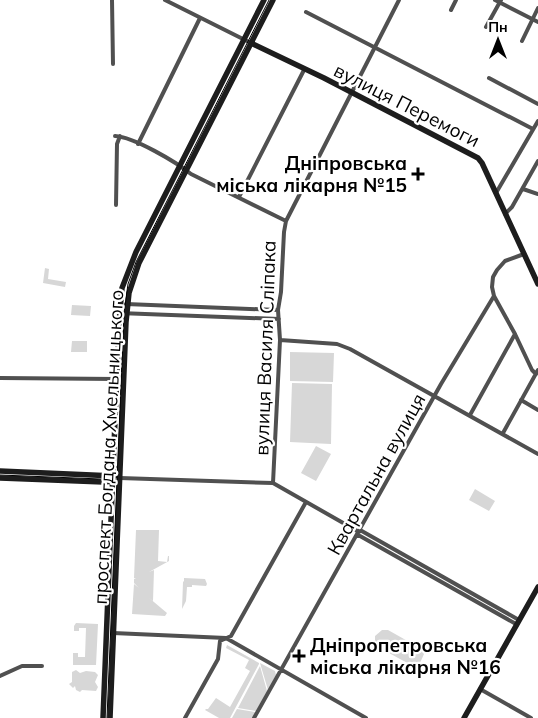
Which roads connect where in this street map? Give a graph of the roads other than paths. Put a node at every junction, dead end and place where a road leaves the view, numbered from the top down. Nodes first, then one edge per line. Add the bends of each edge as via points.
1 (112, 0) edge
2 (165, 0) edge
3 (179, 0) edge
4 (264, 0) edge
5 (273, 0) edge
6 (399, 0) edge
7 (456, 0) edge
8 (495, 0) edge
9 (500, 1) edge
10 (177, 6) junction
11 (538, 8) edge
12 (451, 10) dead end
13 (306, 12) dead end
14 (200, 18) junction
15 (533, 19) junction
16 (538, 22) edge
17 (486, 27) dead end
18 (244, 40) junction
19 (522, 41) dead end
20 (251, 43) junction
21 (375, 47) junction
22 (113, 64) dead end
23 (304, 70) junction
24 (489, 78) dead end
25 (351, 93) junction
26 (538, 104) edge
27 (538, 121) edge
28 (533, 129) junction
29 (138, 144) junction
30 (538, 161) edge
31 (180, 165) junction
32 (186, 170) junction
33 (523, 189) junction
34 (496, 193) junction
35 (538, 194) edge
36 (239, 197) junction
37 (116, 205) dead end
38 (505, 214) junction
39 (286, 221) junction
40 (524, 254) junction
41 (538, 284) edge
42 (494, 296) junction
43 (120, 304) junction
44 (128, 304) junction
45 (278, 310) junction
46 (119, 313) junction
47 (127, 313) junction
48 (279, 319) junction
49 (515, 334) junction
50 (280, 340) junction
51 (536, 375) edge
52 (0, 378) edge
53 (116, 379) junction
54 (124, 379) junction
55 (435, 396) junction
56 (521, 400) junction
57 (538, 410) edge
58 (470, 415) junction
59 (503, 433) junction
60 (538, 454) edge
61 (0, 471) edge
62 (63, 474) junction
63 (112, 475) junction
64 (0, 478) edge
65 (120, 478) junction
66 (63, 481) junction
67 (112, 482) junction
68 (273, 484) junction
69 (306, 502) junction
70 (359, 531) junction
71 (356, 536) junction
72 (110, 543) junction
73 (118, 543) junction
74 (538, 587) edge
75 (517, 622) junction
76 (106, 633) junction
77 (114, 633) junction
78 (226, 638) junction
79 (42, 666) dead end
80 (105, 668) junction
81 (112, 668) junction
82 (281, 669) junction
83 (0, 676) edge
84 (480, 689) junction
85 (103, 718) edge
86 (110, 718) edge
87 (185, 718) edge
88 (254, 718) edge
89 (366, 718) edge
90 (464, 718) edge
91 (531, 718) edge

1 - 22 street
2 - 10 street
3 - 10 street
4 - 18 main road, проспект Богдана Хмельницького
5 - 20 main road, проспект Богдана Хмельницького
6 - 21 street, вулиця Василя Сліпака
7 - 12 street
8 - 9 street
9 - 15 street
9 - 17 street
10 - 14 street
11 - 15 street
13 - 21 street
14 - 18 street
14 - 29 street
15 - 16 street
15 - 19 street
18 - 20 street
18 - 31 main road, проспект Богдана Хмельницького
20 - 23 main road, вулиця Перемоги
20 - 32 main road, проспект Богдана Хмельницького
21 - 25 street, вулиця Василя Сліпака
21 - 28 street
23 - 25 main road, вулиця Перемоги
23 - 36 street
24 - 26 street
25 - 34 main road, вулиця Перемоги via 472,154 482,163
25 - 39 street, вулиця Василя Сліпака
27 - 28 street
28 - 34 street
29 - 31 street
29 - 37 street via 118,136
30 - 33 street
31 - 32 street
31 - 43 main road, проспект Богдана Хмельницького via 128,268
32 - 36 street
32 - 44 main road, проспект Богдана Хмельницького via 136,271
33 - 35 street
33 - 38 street
34 - 38 main road, вулиця Перемоги
36 - 39 street
38 - 40 main road, вулиця Перемоги
39 - 45 street, вулиця Василя Сліпака
40 - 41 main road, вулиця Перемоги
40 - 42 street, Квартальна вулиця via 505,261 496,270 492,277
42 - 49 street
42 - 55 street, Квартальна вулиця
43 - 44 street
43 - 46 main road, проспект Богдана Хмельницького
44 - 45 street
44 - 47 main road, проспект Богдана Хмельницького
45 - 48 street, вулиця Василя Сліпака
46 - 47 street
46 - 53 main road, проспект Богдана Хмельницького
47 - 48 street
47 - 54 main road, проспект Богдана Хмельницького
48 - 50 street, вулиця Василя Сліпака
49 - 51 street
49 - 58 street
50 - 55 street via 342,346
50 - 68 street, вулиця Василя Сліпака
51 - 56 street
52 - 53 street
53 - 54 street
53 - 63 main road, проспект Богдана Хмельницького
54 - 65 main road, проспект Богдана Хмельницького
55 - 58 street
55 - 70 street, Квартальна вулиця
56 - 57 street
56 - 59 street
58 - 59 street
59 - 60 street
61 - 62 main road
62 - 63 main road
62 - 66 main road
63 - 65 main road
63 - 67 main road, проспект Богдана Хмельницького
64 - 66 main road
65 - 67 main road
65 - 68 street
65 - 73 main road, проспект Богдана Хмельницького
66 - 67 main road
67 - 72 main road, проспект Богдана Хмельницького
68 - 69 street
69 - 70 street
69 - 78 street via 231,636
70 - 71 street, Квартальна вулиця
70 - 75 street
71 - 75 street
71 - 82 street, Квартальна вулиця
72 - 73 main road
72 - 76 main road, проспект Богдана Хмельницького
73 - 77 main road, проспект Богдана Хмельницького
74 - 75 main road
75 - 84 main road
76 - 77 street
76 - 80 main road, проспект Богдана Хмельницького
77 - 78 street
77 - 81 main road, проспект Богдана Хмельницького
78 - 82 street
78 - 87 street via 220,641 218,659
79 - 83 street via 22,666
80 - 81 street
80 - 85 main road, проспект Богдана Хмельницького
81 - 86 main road, проспект Богдана Хмельницького
82 - 88 street, Квартальна вулиця
82 - 89 street
84 - 90 main road
84 - 91 street

